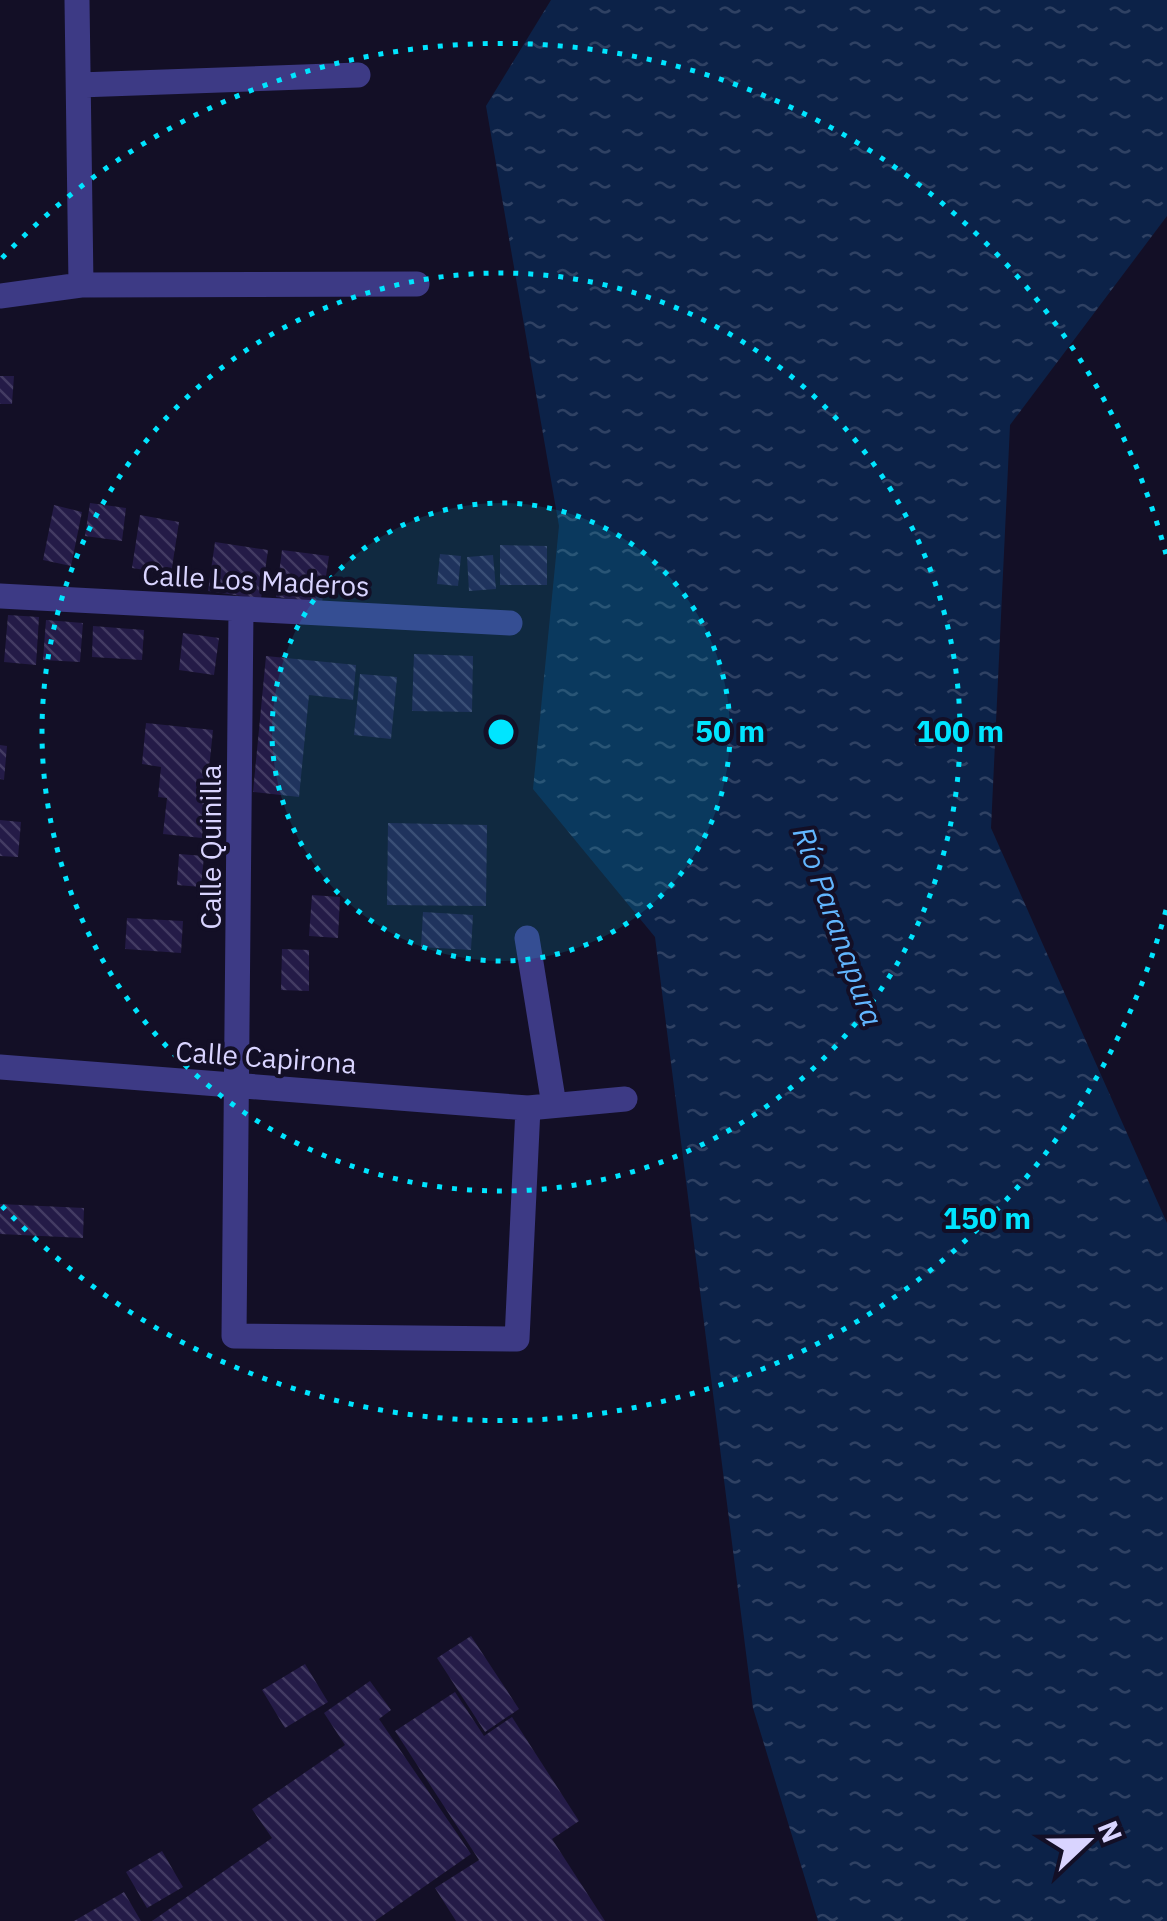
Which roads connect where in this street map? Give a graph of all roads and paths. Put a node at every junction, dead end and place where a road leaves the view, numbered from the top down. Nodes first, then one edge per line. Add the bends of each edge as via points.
1 (77, 0) edge
2 (358, 75) dead end
3 (79, 85) junction
4 (418, 284) dead end
5 (81, 285) junction
6 (0, 296) edge
7 (0, 596) edge
8 (242, 609) junction
9 (510, 623) dead end
10 (527, 938) dead end
11 (0, 1067) edge
12 (238, 1085) junction
13 (626, 1099) dead end
14 (541, 1107) junction

1 - 3 street
2 - 3 street
3 - 5 street
4 - 5 street
5 - 6 street
7 - 8 street, Calle Los Maderos
8 - 9 street, Calle Los Maderos
8 - 12 street, Calle Quinilla
10 - 14 street
11 - 12 street, Calle Capirona
12 - 14 street, Calle Capirona
12 - 14 street, Calle Quinilla via 234,1336 518,1340
13 - 14 street, Calle Capirona

